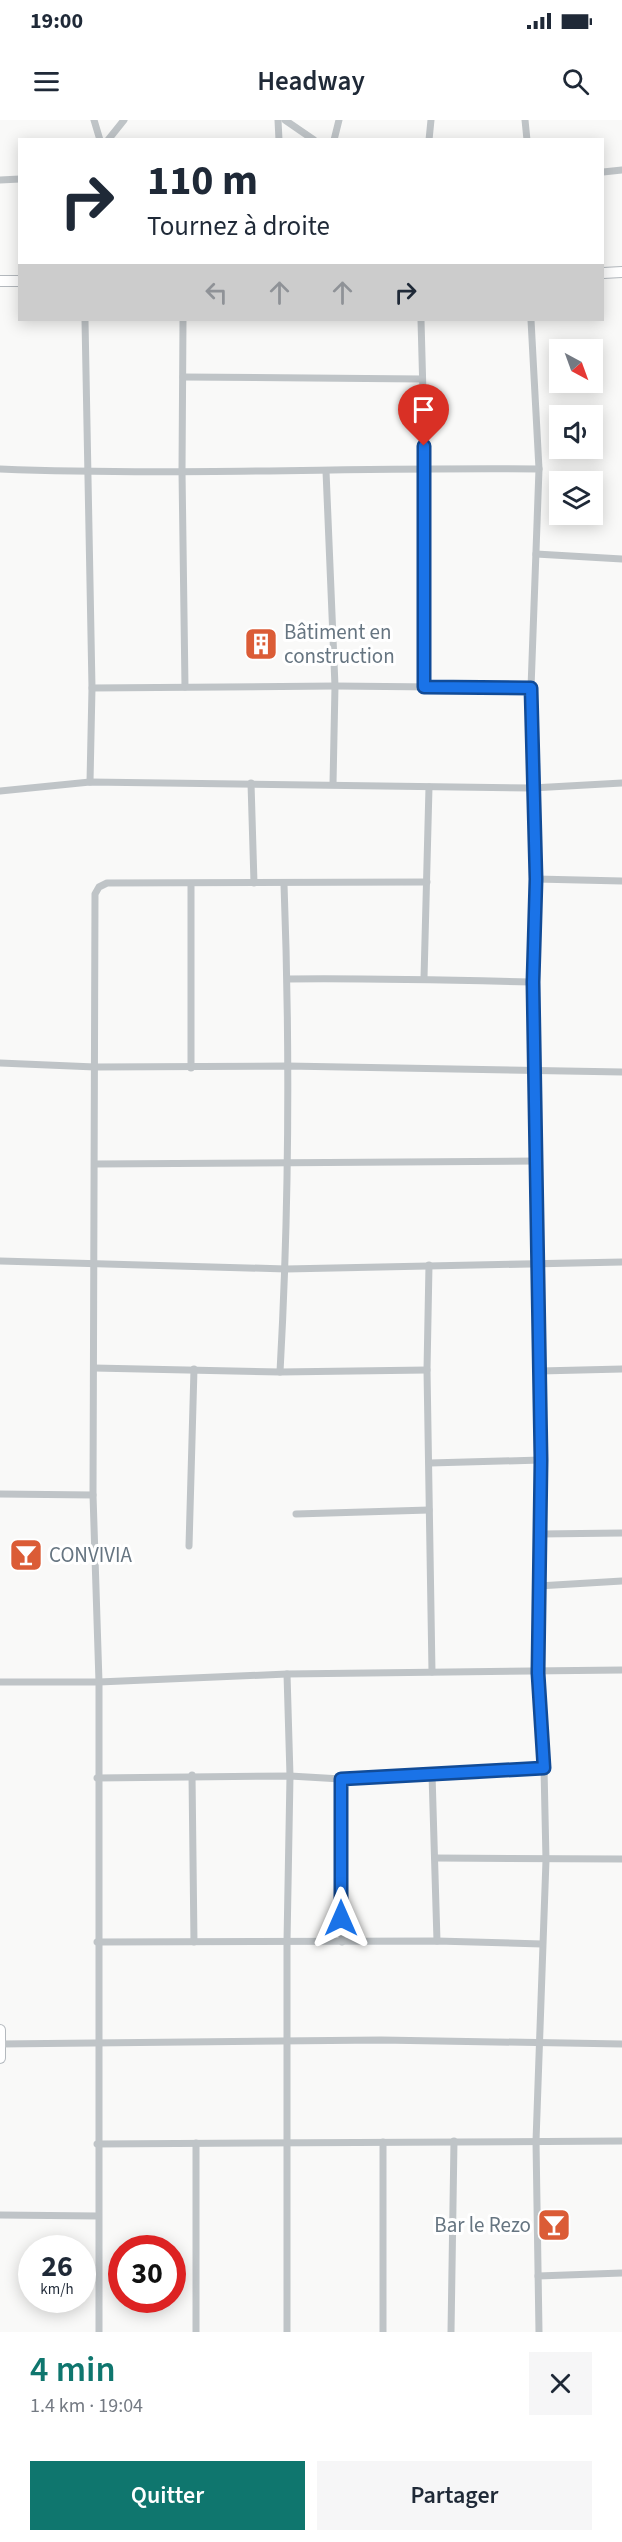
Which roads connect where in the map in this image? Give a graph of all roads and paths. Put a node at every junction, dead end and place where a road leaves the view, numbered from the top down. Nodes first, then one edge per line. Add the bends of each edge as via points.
1 (94, 120) edge
2 (124, 120) edge
3 (278, 120) edge
4 (285, 120) edge
5 (339, 120) edge
6 (430, 120) edge
7 (525, 120) edge
8 (99, 138) edge
9 (110, 138) edge
10 (279, 138) edge
11 (311, 138) edge
12 (334, 138) edge
13 (429, 138) edge
14 (527, 138) edge
15 (622, 170) edge
16 (604, 172) edge
17 (18, 179) edge
18 (0, 180) edge
19 (622, 272) edge
20 (604, 273) edge
21 (0, 281) edge
22 (18, 281) edge
23 (85, 321) edge
24 (183, 321) edge
25 (421, 321) edge
26 (531, 321) edge
27 (183, 377) junction
28 (422, 379) junction
29 (425, 468) junction
30 (0, 469) edge
31 (539, 469) junction
32 (182, 471) junction
33 (326, 471) junction
34 (88, 472) junction
35 (536, 554) junction
36 (622, 559) edge
37 (335, 686) junction
38 (185, 687) junction
39 (424, 687) junction
40 (92, 688) junction
41 (531, 688) junction
42 (90, 782) junction
43 (251, 783) junction
44 (622, 783) edge
45 (333, 784) junction
46 (429, 787) junction
47 (532, 788) junction
48 (0, 791) edge
49 (536, 879) junction
50 (622, 881) edge
51 (427, 882) junction
52 (255, 883) junction
53 (284, 884) junction
54 (190, 885) junction
55 (424, 978) junction
56 (288, 979) junction
57 (533, 982) junction
58 (0, 1063) edge
59 (287, 1066) junction
60 (95, 1067) junction
61 (191, 1068) junction
62 (536, 1071) junction
63 (622, 1072) edge
64 (287, 1161) junction
65 (536, 1161) junction
66 (95, 1164) junction
67 (0, 1261) edge
68 (622, 1262) edge
69 (94, 1263) junction
70 (537, 1263) junction
71 (429, 1266) junction
72 (286, 1269) junction
73 (94, 1368) junction
74 (194, 1369) junction
75 (622, 1369) edge
76 (427, 1370) junction
77 (540, 1371) junction
78 (280, 1372) junction
79 (541, 1460) junction
80 (430, 1463) junction
81 (0, 1494) edge
82 (93, 1495) junction
83 (429, 1510) junction
84 (296, 1514) dead end
85 (622, 1533) edge
86 (540, 1534) junction
87 (189, 1546) dead end
88 (622, 1581) edge
89 (538, 1586) junction
90 (622, 1670) edge
91 (432, 1672) junction
92 (538, 1673) junction
93 (287, 1674) junction
94 (0, 1682) edge
95 (99, 1682) junction
96 (544, 1768) junction
97 (432, 1774) junction
98 (192, 1775) junction
99 (290, 1776) junction
100 (97, 1778) junction
101 (341, 1779) junction
102 (435, 1858) junction
103 (622, 1859) edge
104 (546, 1860) junction
105 (437, 1941) junction
106 (97, 1942) junction
107 (194, 1942) junction
108 (287, 1942) junction
109 (342, 1942) junction
110 (542, 1944) junction
111 (0, 2030) edge
112 (287, 2042) junction
113 (539, 2043) junction
114 (0, 2044) edge
115 (99, 2044) junction
116 (622, 2044) edge
117 (0, 2058) edge
118 (454, 2141) junction
119 (536, 2141) junction
120 (622, 2141) edge
121 (383, 2142) junction
122 (196, 2143) junction
123 (287, 2143) junction
124 (97, 2144) junction
125 (0, 2215) edge
126 (98, 2216) junction
127 (622, 2273) edge
128 (538, 2276) junction
129 (99, 2332) edge
130 (196, 2332) edge
131 (287, 2332) edge
132 (382, 2332) edge
133 (451, 2332) edge
134 (539, 2332) edge

1 - 8 street
2 - 9 street
3 - 10 street
4 - 11 street
5 - 12 street
6 - 13 street
7 - 14 street
15 - 16 street
17 - 18 street
19 - 20 street
21 - 22 street
23 - 34 street
24 - 27 street
25 - 28 street
26 - 31 street
27 - 28 street
27 - 32 street
28 - 29 street
29 - 31 street
29 - 33 street
29 - 39 street
30 - 34 street
31 - 35 street
32 - 33 street
32 - 34 street
32 - 38 street
33 - 37 street
34 - 40 street
35 - 36 street
35 - 41 street
37 - 38 street
37 - 39 street
37 - 45 street
38 - 40 street
39 - 41 street
40 - 42 street
41 - 47 street
42 - 43 street
42 - 48 street
43 - 45 street
43 - 52 street
44 - 47 street
45 - 46 street
46 - 47 street
46 - 51 street
47 - 49 street
49 - 50 street
49 - 57 street
51 - 53 street
51 - 55 street
52 - 53 street
52 - 54 street
53 - 56 street
54 - 60 street via 107,883 99,887
54 - 61 street
55 - 56 street
55 - 57 street
56 - 59 street
57 - 62 street
58 - 60 street
59 - 61 street
59 - 62 street
59 - 64 street
60 - 61 street
60 - 66 street
62 - 63 street
62 - 65 street
64 - 65 street
64 - 66 street
64 - 72 street
65 - 70 street
66 - 69 street
67 - 69 street
68 - 70 street
69 - 72 street
69 - 73 street
70 - 71 street
70 - 77 street
71 - 72 street
71 - 76 street
72 - 78 street
73 - 74 street
73 - 82 street
74 - 78 street
74 - 87 street
75 - 77 street
76 - 78 street
76 - 80 street
77 - 79 street
79 - 80 street
79 - 86 street
80 - 83 street
81 - 82 street
82 - 95 street
83 - 84 street
83 - 91 street
85 - 86 street
86 - 89 street
88 - 89 street
89 - 92 street
90 - 92 street
91 - 92 street
91 - 93 street
92 - 96 street
93 - 95 street
93 - 99 street
94 - 95 street
95 - 100 street
96 - 97 street
96 - 104 street
97 - 101 street
97 - 102 street
98 - 99 street
98 - 100 street
98 - 107 street
99 - 101 street
99 - 108 street
100 - 106 street
101 - 109 street
102 - 104 street
102 - 105 street
103 - 104 street
104 - 110 street
105 - 109 street
105 - 110 street
106 - 107 street
106 - 115 street
107 - 108 street
108 - 109 street
108 - 112 street
110 - 113 street
111 - 114 street
112 - 113 street
112 - 115 street
112 - 123 street
113 - 116 street
113 - 119 street
114 - 115 street
114 - 117 street
115 - 124 street
118 - 119 street
118 - 121 street
118 - 133 street
119 - 120 street
119 - 128 street
121 - 123 street
121 - 132 street
122 - 123 street
122 - 124 street
122 - 130 street
123 - 131 street
124 - 126 street
125 - 126 street
126 - 129 street
127 - 128 street
128 - 134 street

